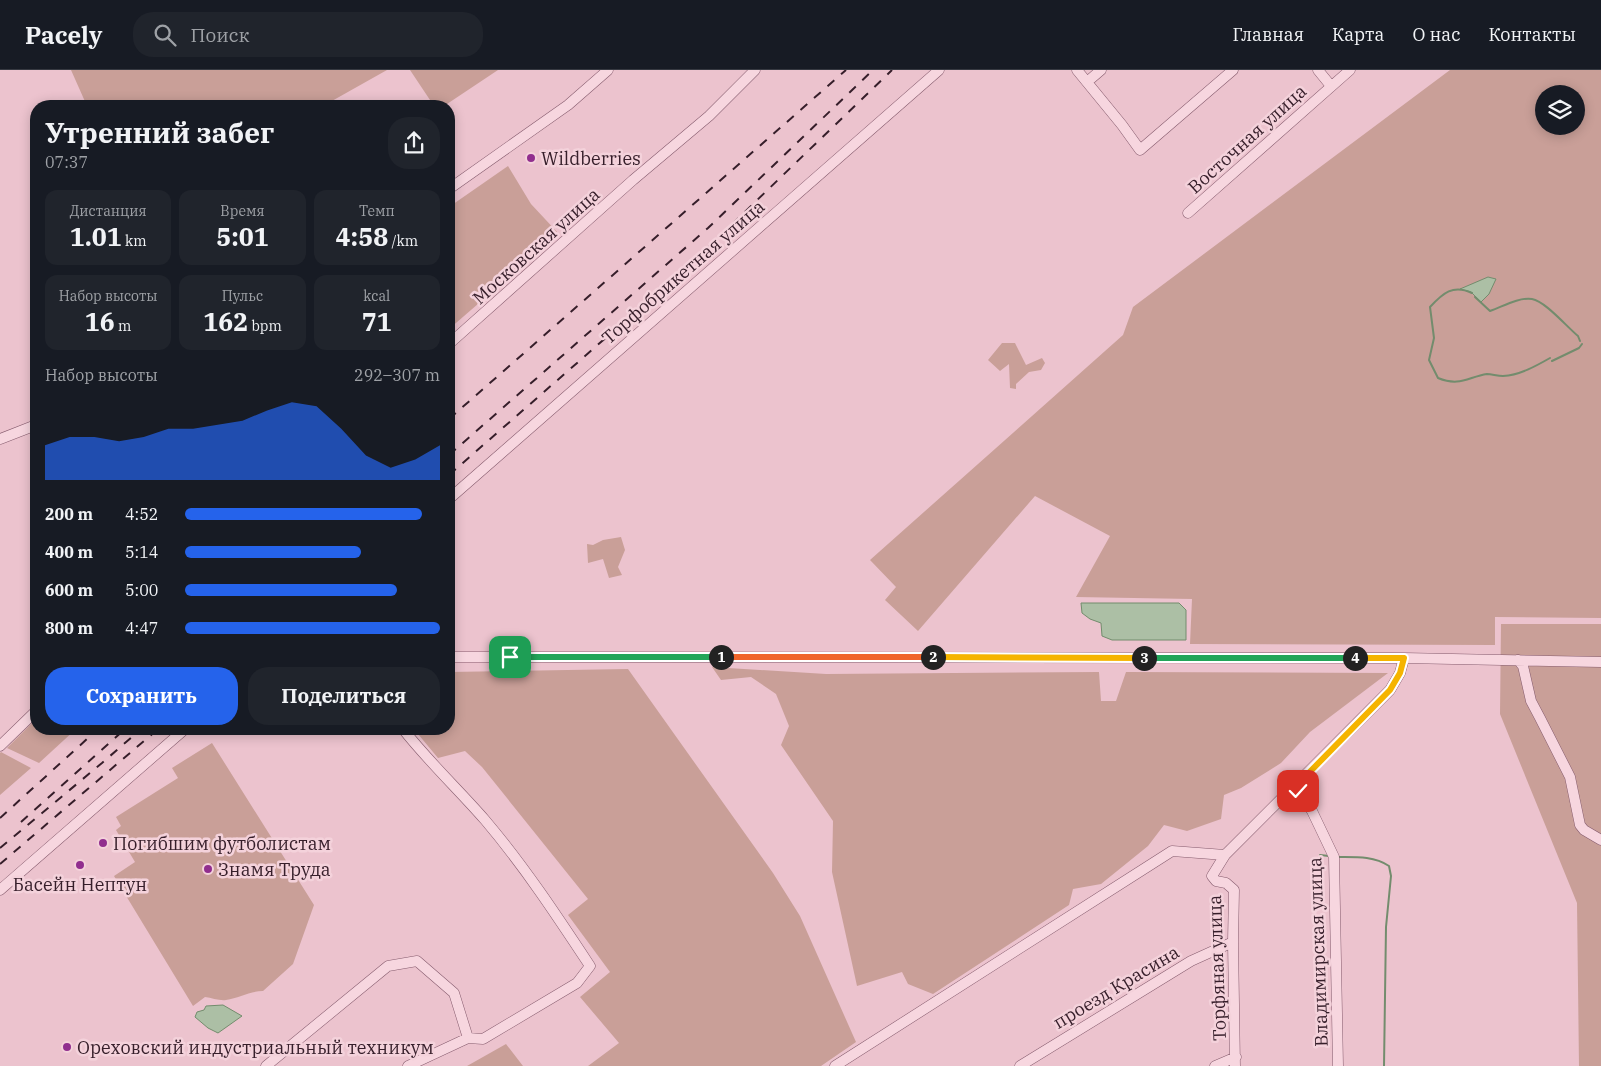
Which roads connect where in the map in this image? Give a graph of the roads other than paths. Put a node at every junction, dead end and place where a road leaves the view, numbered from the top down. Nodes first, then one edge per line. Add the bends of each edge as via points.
1 (608, 70) edge
2 (755, 70) edge
3 (939, 70) edge
4 (1077, 70) edge
5 (1101, 70) edge
6 (1233, 70) edge
7 (1318, 70) edge
8 (1350, 70) edge
9 (1087, 82) junction
10 (1331, 86) junction
11 (455, 185) edge
12 (1188, 213) dead end
13 (455, 339) edge
14 (30, 427) edge
15 (0, 439) edge
16 (455, 494) edge
17 (455, 657) edge
18 (1404, 658) junction
19 (1518, 660) junction
20 (1601, 662) edge
21 (30, 717) edge
22 (178, 735) edge
23 (408, 735) edge
24 (0, 746) edge
25 (1296, 786) junction
26 (1601, 840) edge
27 (1225, 856) junction
28 (0, 890) edge
29 (1233, 942) junction
30 (468, 1038) junction
31 (1236, 1061) edge
32 (266, 1066) edge
33 (408, 1066) edge
34 (835, 1066) edge
35 (1020, 1066) edge
36 (1215, 1066) edge
37 (1338, 1066) edge

1 - 11 street via 566,107
2 - 13 street, Московская улица via 709,116
3 - 16 street, Торфобрикетная улица
4 - 9 street
5 - 9 street
6 - 9 street via 1140,150
7 - 10 street
8 - 10 street, Восточная улица
10 - 12 street, Восточная улица
14 - 15 street
17 - 18 street
18 - 19 street
18 - 25 street via 1390,690
19 - 20 street
19 - 26 street via 1523,666 1534,709 1570,777 1580,825
21 - 24 street
22 - 28 street
23 - 30 street via 485,820 547,901 590,966 577,983 509,1024 483,1039
25 - 27 street
25 - 37 street, Владимирская улица via 1312,810 1334,857
27 - 29 street, Торфяная улица via 1212,876 1234,890
27 - 34 street via 1172,851
29 - 31 street, Торфяная улица
29 - 35 street, проезд Красина via 1191,961
30 - 32 street via 454,993 417,961 388,966
30 - 33 street
31 - 36 street

